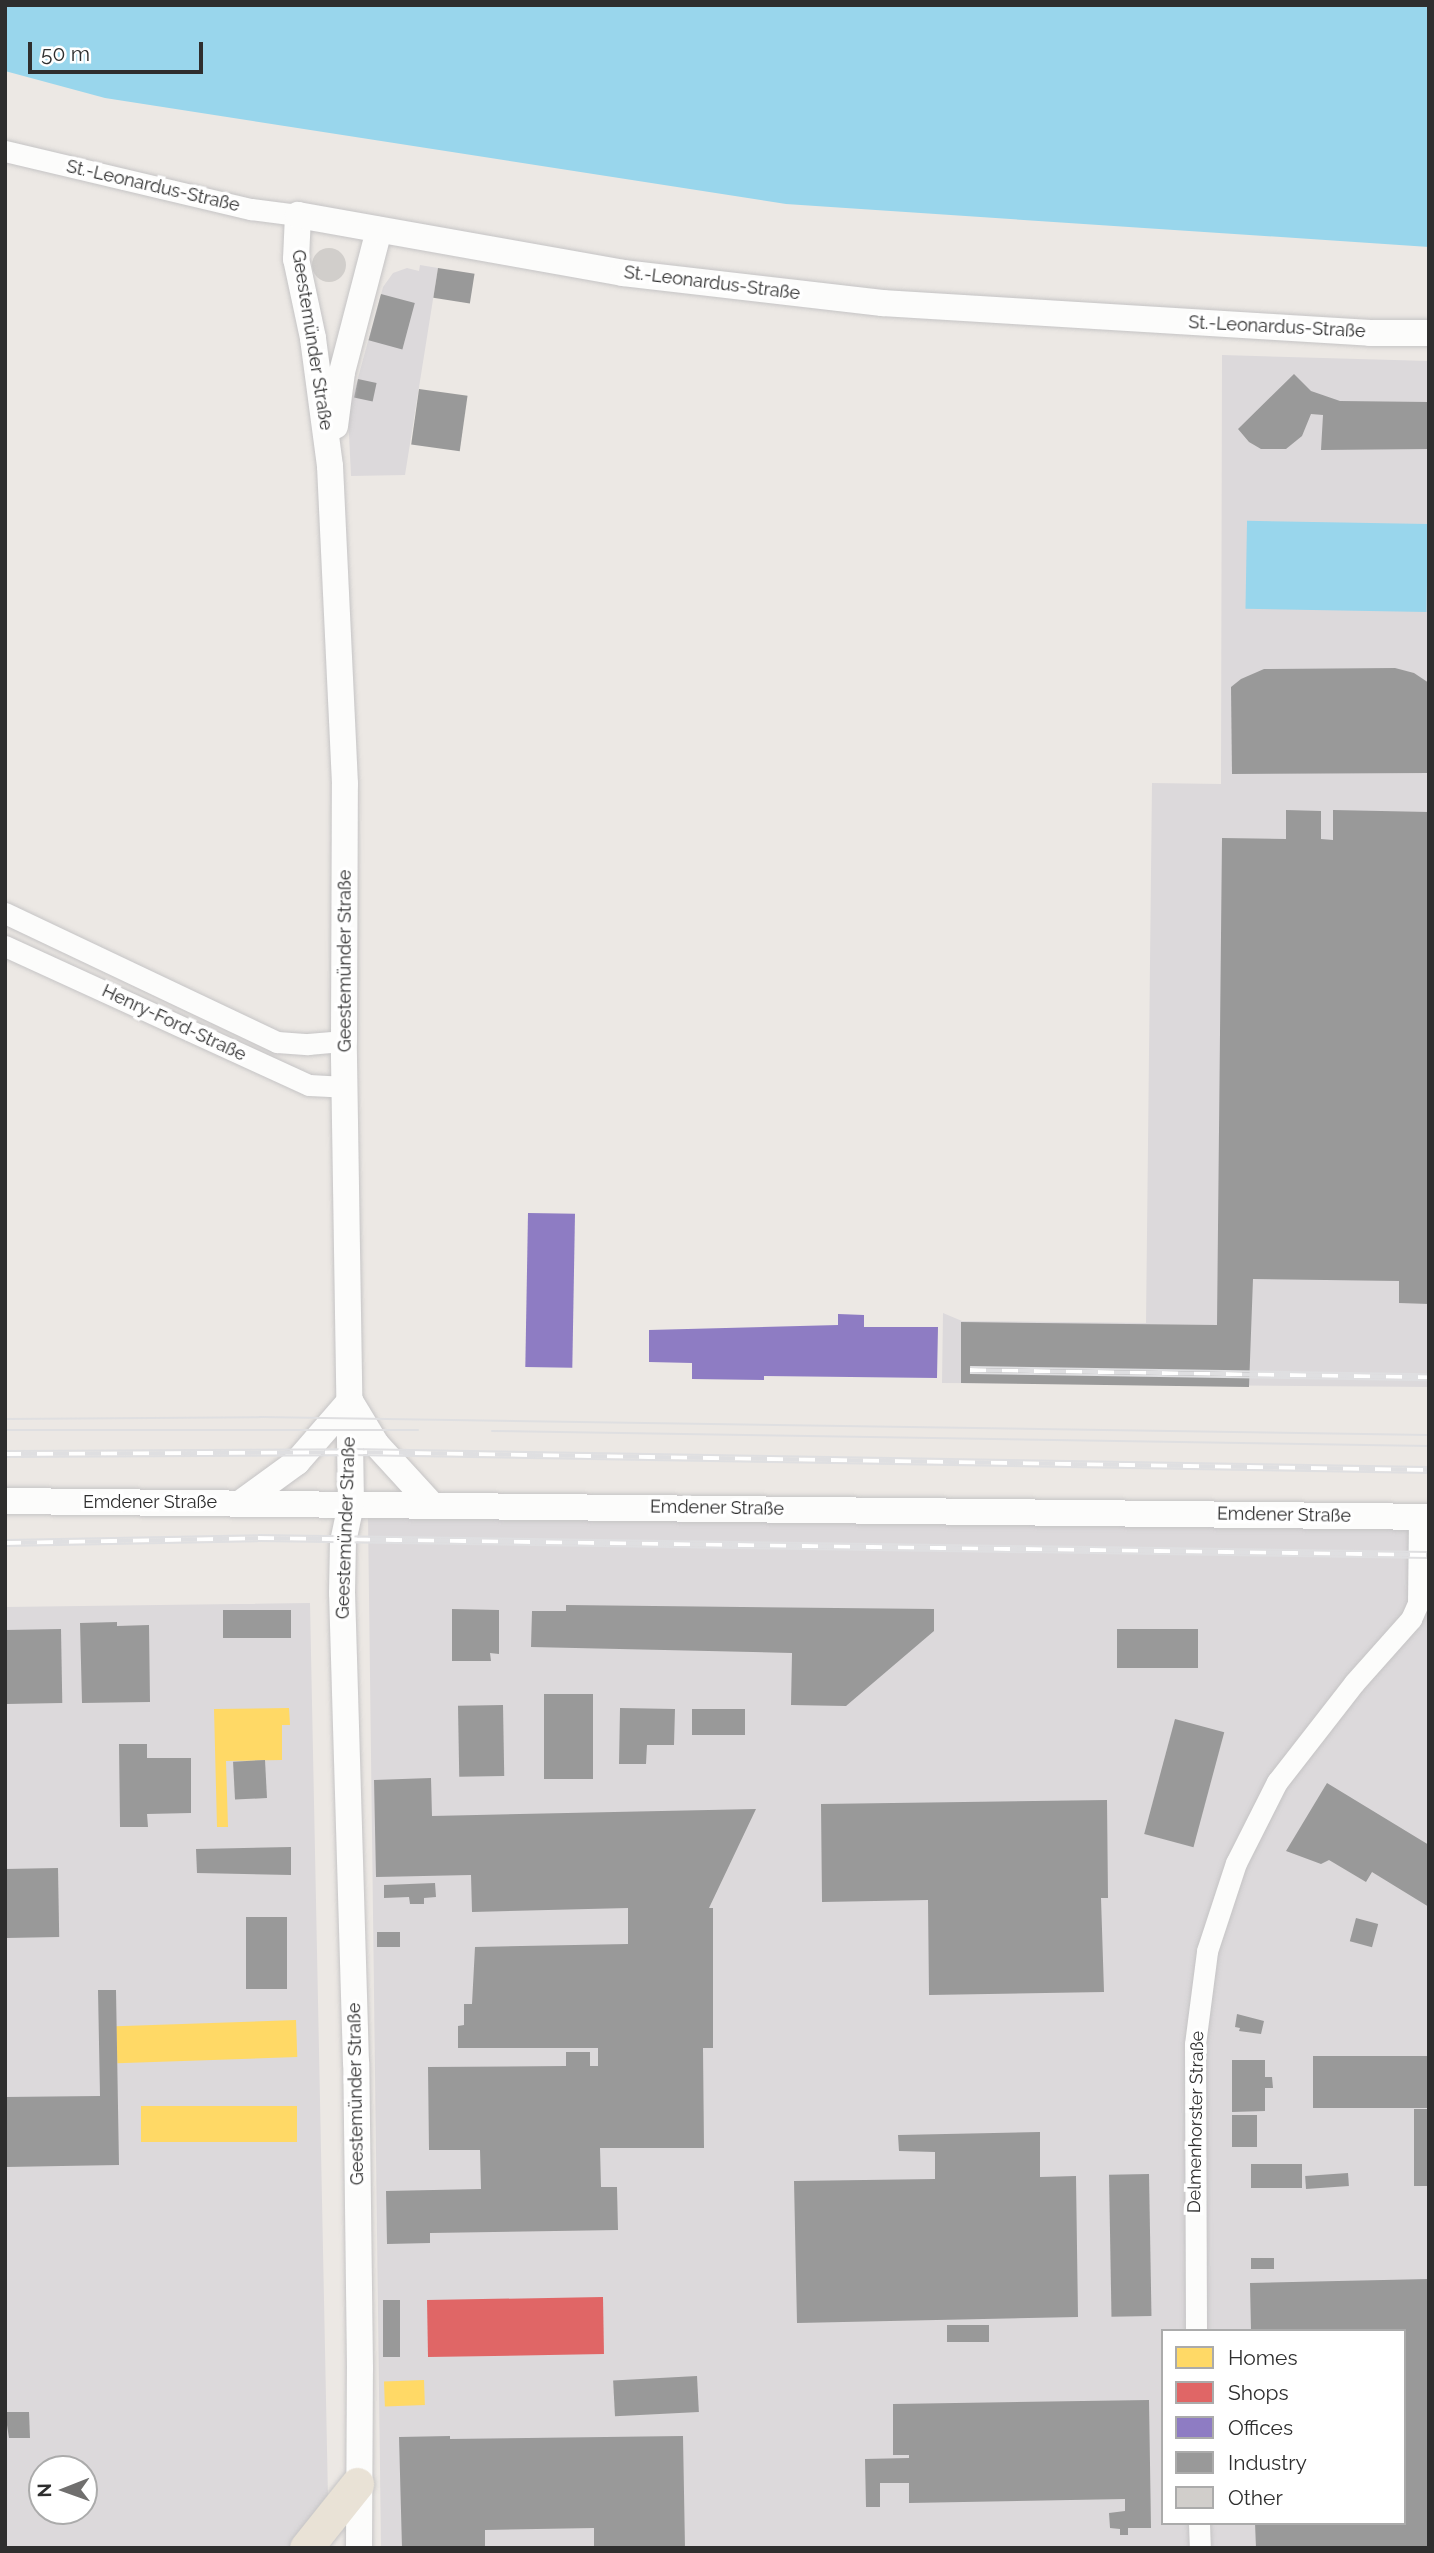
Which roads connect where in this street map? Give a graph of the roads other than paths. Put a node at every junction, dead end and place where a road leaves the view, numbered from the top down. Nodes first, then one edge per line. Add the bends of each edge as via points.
1 (5, 151) edge
2 (298, 215) junction
3 (379, 230) junction
4 (1429, 333) edge
5 (330, 466) junction
6 (5, 913) edge
7 (5, 946) edge
8 (344, 1041) junction
9 (345, 1087) junction
10 (350, 1401) junction
11 (5, 1502) edge
12 (242, 1502) junction
13 (351, 1504) junction
14 (431, 1504) junction
15 (1424, 1517) edge
16 (1196, 2329) edge
17 (357, 2484) junction
18 (1199, 2525) edge
19 (306, 2548) edge
20 (359, 2548) edge
21 (1200, 2548) edge

1 - 2 street, St.-Leonardus-Straße via 251,209
2 - 3 street, St.-Leonardus-Straße
2 - 5 street, Geestemünder Straße via 296,259 313,338
3 - 4 street, St.-Leonardus-Straße via 623,273 882,303
3 - 5 street, Geestemünder Straße via 342,372
5 - 8 street, Geestemünder Straße via 345,784
6 - 8 street, Henry-Ford-Straße via 276,1042
7 - 9 street, Henry-Ford-Straße via 309,1085
8 - 9 street, Geestemünder Straße
9 - 10 street, Geestemünder Straße
10 - 12 street via 297,1462
10 - 13 street, Geestemünder Straße
10 - 14 street via 376,1444
11 - 12 street, Emdener Straße
12 - 13 street, Emdener Straße
13 - 14 street, Emdener Straße
13 - 17 street, Geestemünder Straße via 343,1542 342,1593 356,2063
14 - 15 street, Emdener Straße
15 - 16 street, Delmenhorster Straße via 1418,1603 1411,1619 1277,1782 1236,1863 1207,1951 1195,2044
17 - 19 highway
17 - 20 street, Geestemünder Straße
18 - 21 street

